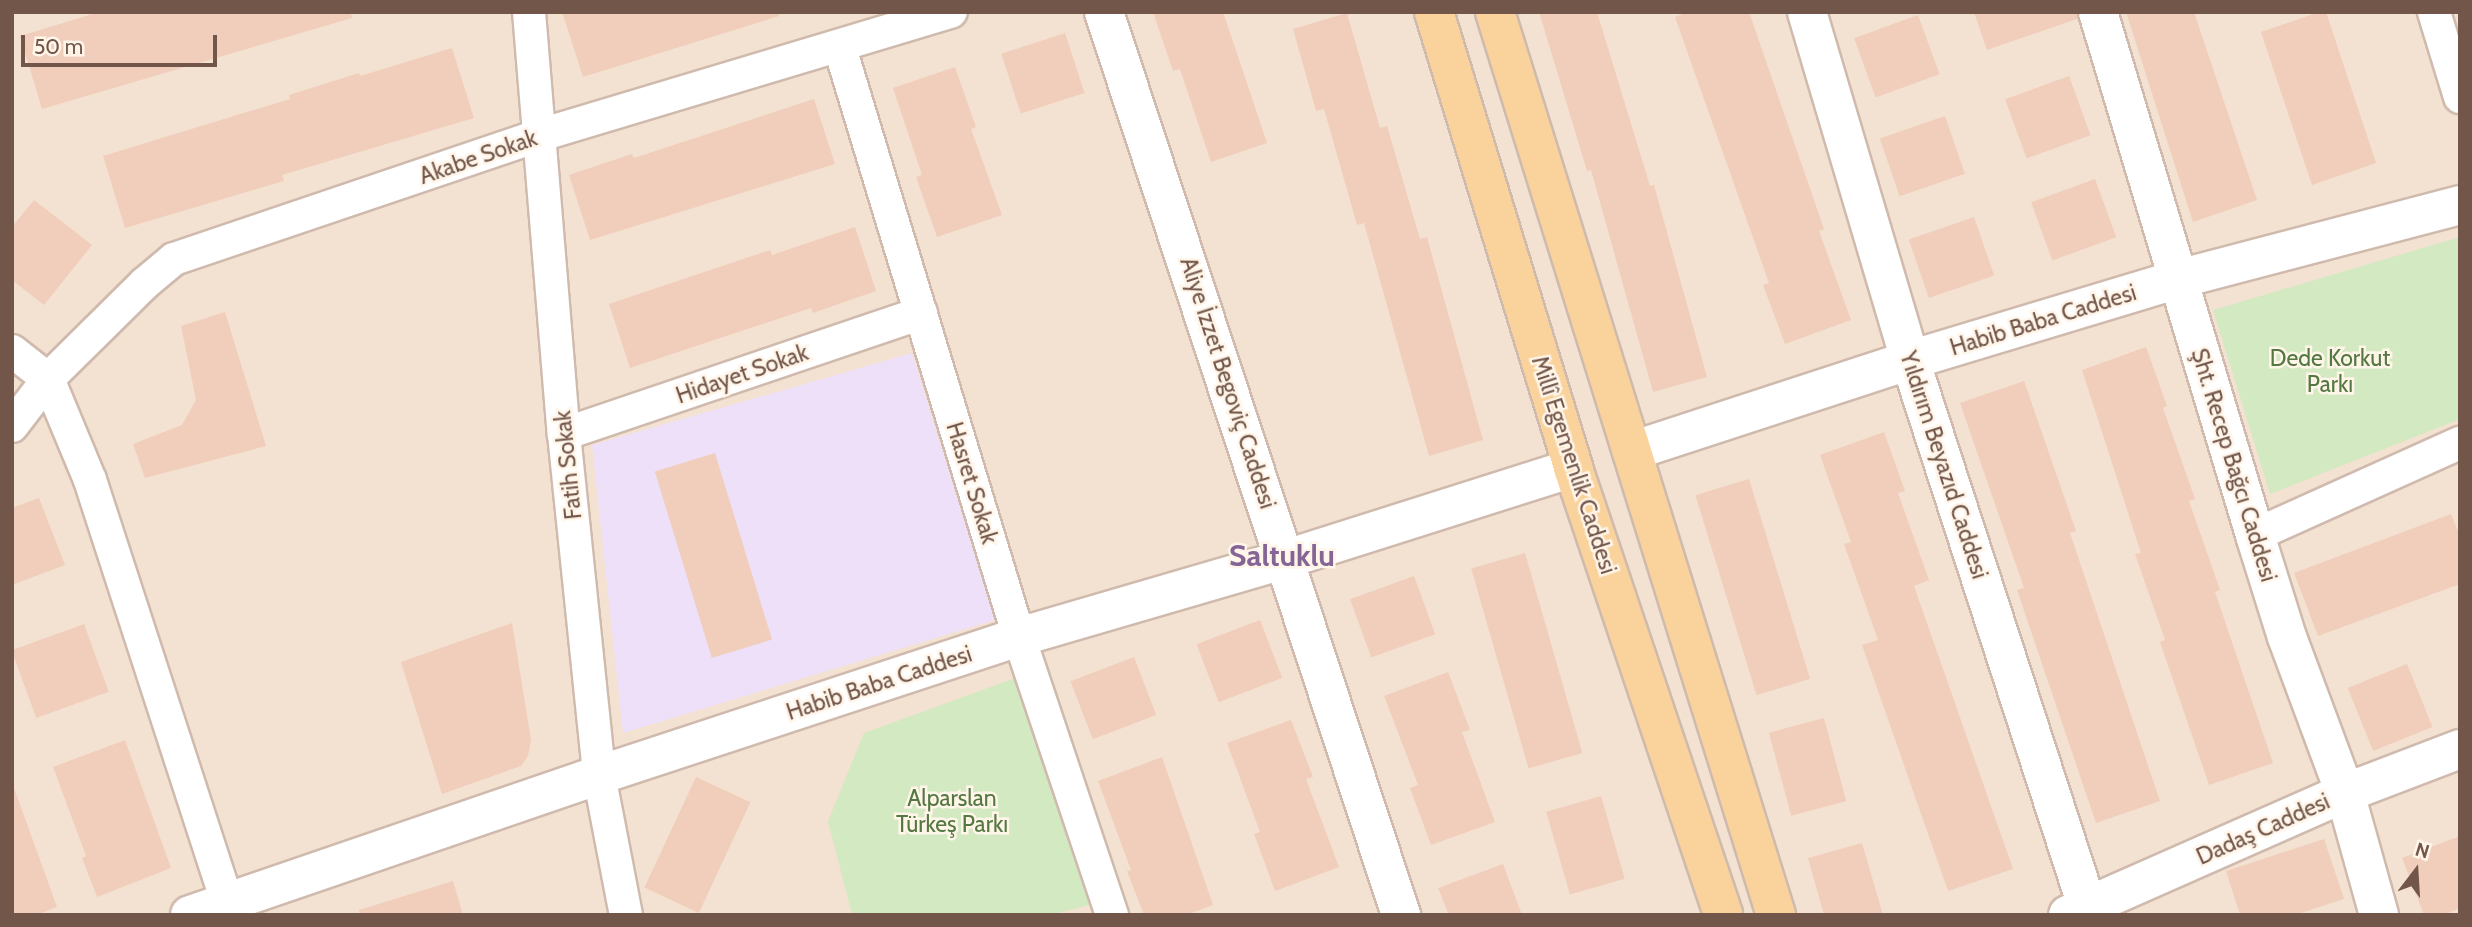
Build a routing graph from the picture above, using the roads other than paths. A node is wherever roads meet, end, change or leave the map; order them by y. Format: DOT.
graph roads {
  1 [pos="529,12"];
  2 [pos="951,12"];
  3 [pos="1104,12"];
  4 [pos="1434,12"];
  5 [pos="1495,12"];
  6 [pos="1807,12"];
  7 [pos="2098,12"];
  8 [pos="2434,12"];
  9 [pos="840,48"];
  10 [pos="2460,97"];
  11 [pos="537,136"];
  12 [pos="2460,205"];
  13 [pos="2178,279"];
  14 [pos="920,313"];
  15 [pos="12,351"];
  16 [pos="1910,360"];
  17 [pos="48,379"];
  18 [pos="12,426"];
  19 [pos="564,434"];
  20 [pos="2460,443"];
  21 [pos="1632,451"];
  22 [pos="1573,468"];
  23 [pos="2255,535"];
  24 [pos="1286,559"];
  25 [pos="1019,637"];
  26 [pos="2460,749"];
  27 [pos="599,775"];
  28 [pos="2345,793"];
  29 [pos="229,908"];
  30 [pos="2082,912"];
  31 [pos="1111,914"];
  32 [pos="190,915"];
  33 [pos="626,915"];
  34 [pos="1401,915"];
  35 [pos="1723,915"];
  36 [pos="1776,915"];
  37 [pos="2379,915"];
  1 -- 11 [label="street, Fatih Sokak"];
  2 -- 9 [label="street, Akabe Sokak"];
  3 -- 24 [label="street, Aliye İzzet Begoviç Caddesi"];
  4 -- 22 [label="main road, Millî Egemenlik Caddesi"];
  5 -- 21 [label="main road"];
  6 -- 16 [label="street, Yıldırım Beyazıd Caddesi"];
  7 -- 13 [label="street, Şht. Recep Bağcı Caddesi"];
  8 -- 10 [label="street"];
  9 -- 11 [label="street, Akabe Sokak"];
  9 -- 14 [label="street, Hasret Sokak"];
  11 -- 17 [label="street, Akabe Sokak"];
  11 -- 19 [label="street, Fatih Sokak"];
  12 -- 13 [label="street, Habib Baba Caddesi"];
  13 -- 16 [label="street, Habib Baba Caddesi"];
  13 -- 23 [label="street, Şht. Recep Bağcı Caddesi"];
  14 -- 19 [label="street, Hidayet Sokak"];
  14 -- 25 [label="street, Hasret Sokak"];
  15 -- 17 [label="street"];
  16 -- 21 [label="street, Habib Baba Caddesi"];
  16 -- 30 [label="street, Yıldırım Beyazıd Caddesi"];
  17 -- 18 [label="street, Akabe Sokak"];
  17 -- 29 [label="street"];
  19 -- 27 [label="street, Fatih Sokak"];
  20 -- 23 [label="street"];
  21 -- 36 [label="main road"];
  22 -- 24 [label="street, Habib Baba Caddesi"];
  22 -- 35 [label="main road, Millî Egemenlik Caddesi"];
  23 -- 28 [label="street, Şht. Recep Bağcı Caddesi"];
  24 -- 25 [label="street, Habib Baba Caddesi"];
  24 -- 34 [label="street, Aliye İzzet Begoviç Caddesi"];
  25 -- 27 [label="street, Habib Baba Caddesi"];
  25 -- 31 [label="street, Hasret Sokak"];
  26 -- 28 [label="street, Dadaş Caddesi"];
  27 -- 29 [label="street, Habib Baba Caddesi"];
  27 -- 33 [label="street, Fatih Sokak"];
  28 -- 30 [label="street, Dadaş Caddesi"];
  28 -- 37 [label="street, Şht. Recep Bağcı Caddesi"];
  29 -- 32 [label="street, Habib Baba Caddesi"];
}
